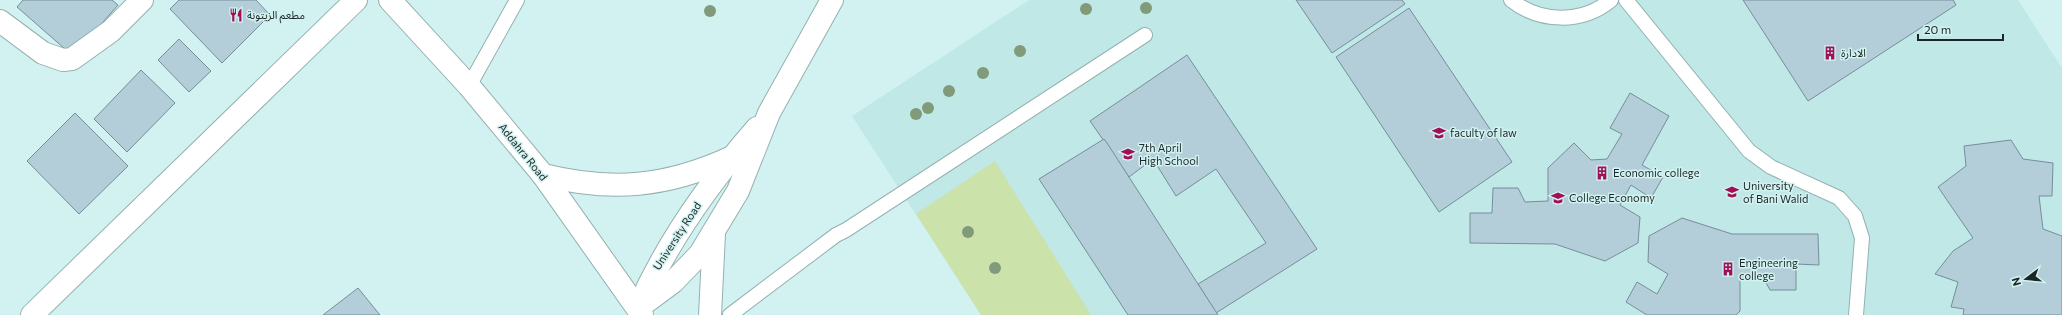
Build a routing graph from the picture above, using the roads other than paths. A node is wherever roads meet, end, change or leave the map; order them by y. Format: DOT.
graph roads {
  1 [pos="142,0"];
  2 [pos="356,0"];
  3 [pos="390,0"];
  4 [pos="517,0"];
  5 [pos="832,0"];
  6 [pos="1511,0"];
  7 [pos="1611,0"];
  8 [pos="1626,0"];
  9 [pos="0,21"];
  10 [pos="1145,35"];
  11 [pos="469,86"];
  12 [pos="769,113"];
  13 [pos="731,157"];
  14 [pos="543,176"];
  15 [pos="714,228"];
  16 [pos="640,312"];
  17 [pos="32,315"];
  18 [pos="710,315"];
  19 [pos="730,315"];
  20 [pos="1856,315"];
  1 -- 9 [label="main road"];
  2 -- 17 [label="main road"];
  3 -- 11 [label="main road, Addahra Road"];
  4 -- 11 [label="lane"];
  5 -- 12 [label="main road, University Road"];
  6 -- 7 [label="lane"];
  8 -- 20 [label="lane"];
  10 -- 19 [label="lane"];
  11 -- 14 [label="main road, Addahra Road"];
  12 -- 13 [label="main road, University Road"];
  12 -- 15 [label="main road, University Road"];
  13 -- 14 [label="main road"];
  13 -- 16 [label="main road, University Road"];
  14 -- 16 [label="main road, Addahra Road"];
  15 -- 16 [label="main road, University Road"];
  15 -- 18 [label="main road"];
}
